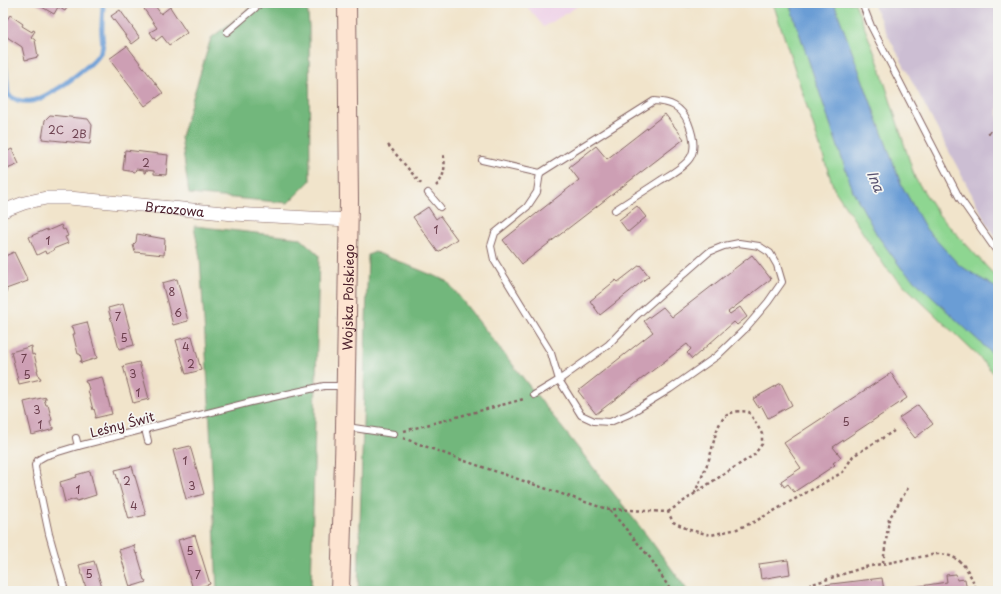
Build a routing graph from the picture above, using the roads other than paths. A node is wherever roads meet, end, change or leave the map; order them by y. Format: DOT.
graph roads {
  1 [pos="261,3"];
  2 [pos="347,3"];
  3 [pos="862,3"];
  4 [pos="227,32"];
  5 [pos="482,160"];
  6 [pos="540,172"];
  7 [pos="428,193"];
  8 [pos="440,207"];
  9 [pos="615,210"];
  10 [pos="3,211"];
  11 [pos="348,220"];
  12 [pos="998,253"];
  13 [pos="559,380"];
  14 [pos="345,386"];
  15 [pos="534,395"];
  16 [pos="345,427"];
  17 [pos="145,429"];
  18 [pos="394,434"];
  19 [pos="76,438"];
  20 [pos="148,441"];
  21 [pos="78,446"];
  22 [pos="65,591"];
  23 [pos="340,591"];
  1 -- 4 [label="lane"];
  2 -- 11 [label="street, Wojska Polskiego"];
  3 -- 12 [label="lane"];
  5 -- 6 [label="lane"];
  6 -- 9 [label="lane"];
  6 -- 13 [label="lane"];
  7 -- 8 [label="lane"];
  10 -- 11 [label="street, Brzozowa"];
  11 -- 14 [label="street, Wojska Polskiego"];
  13 -- 13 [label="lane"];
  13 -- 15 [label="lane"];
  14 -- 16 [label="street, Wojska Polskiego"];
  14 -- 17 [label="lane, Leśny Świt"];
  16 -- 18 [label="lane"];
  16 -- 23 [label="street, Wojska Polskiego"];
  17 -- 20 [label="lane"];
  17 -- 21 [label="lane, Leśny Świt"];
  19 -- 21 [label="lane"];
  21 -- 22 [label="lane, Leśny Świt"];
}
